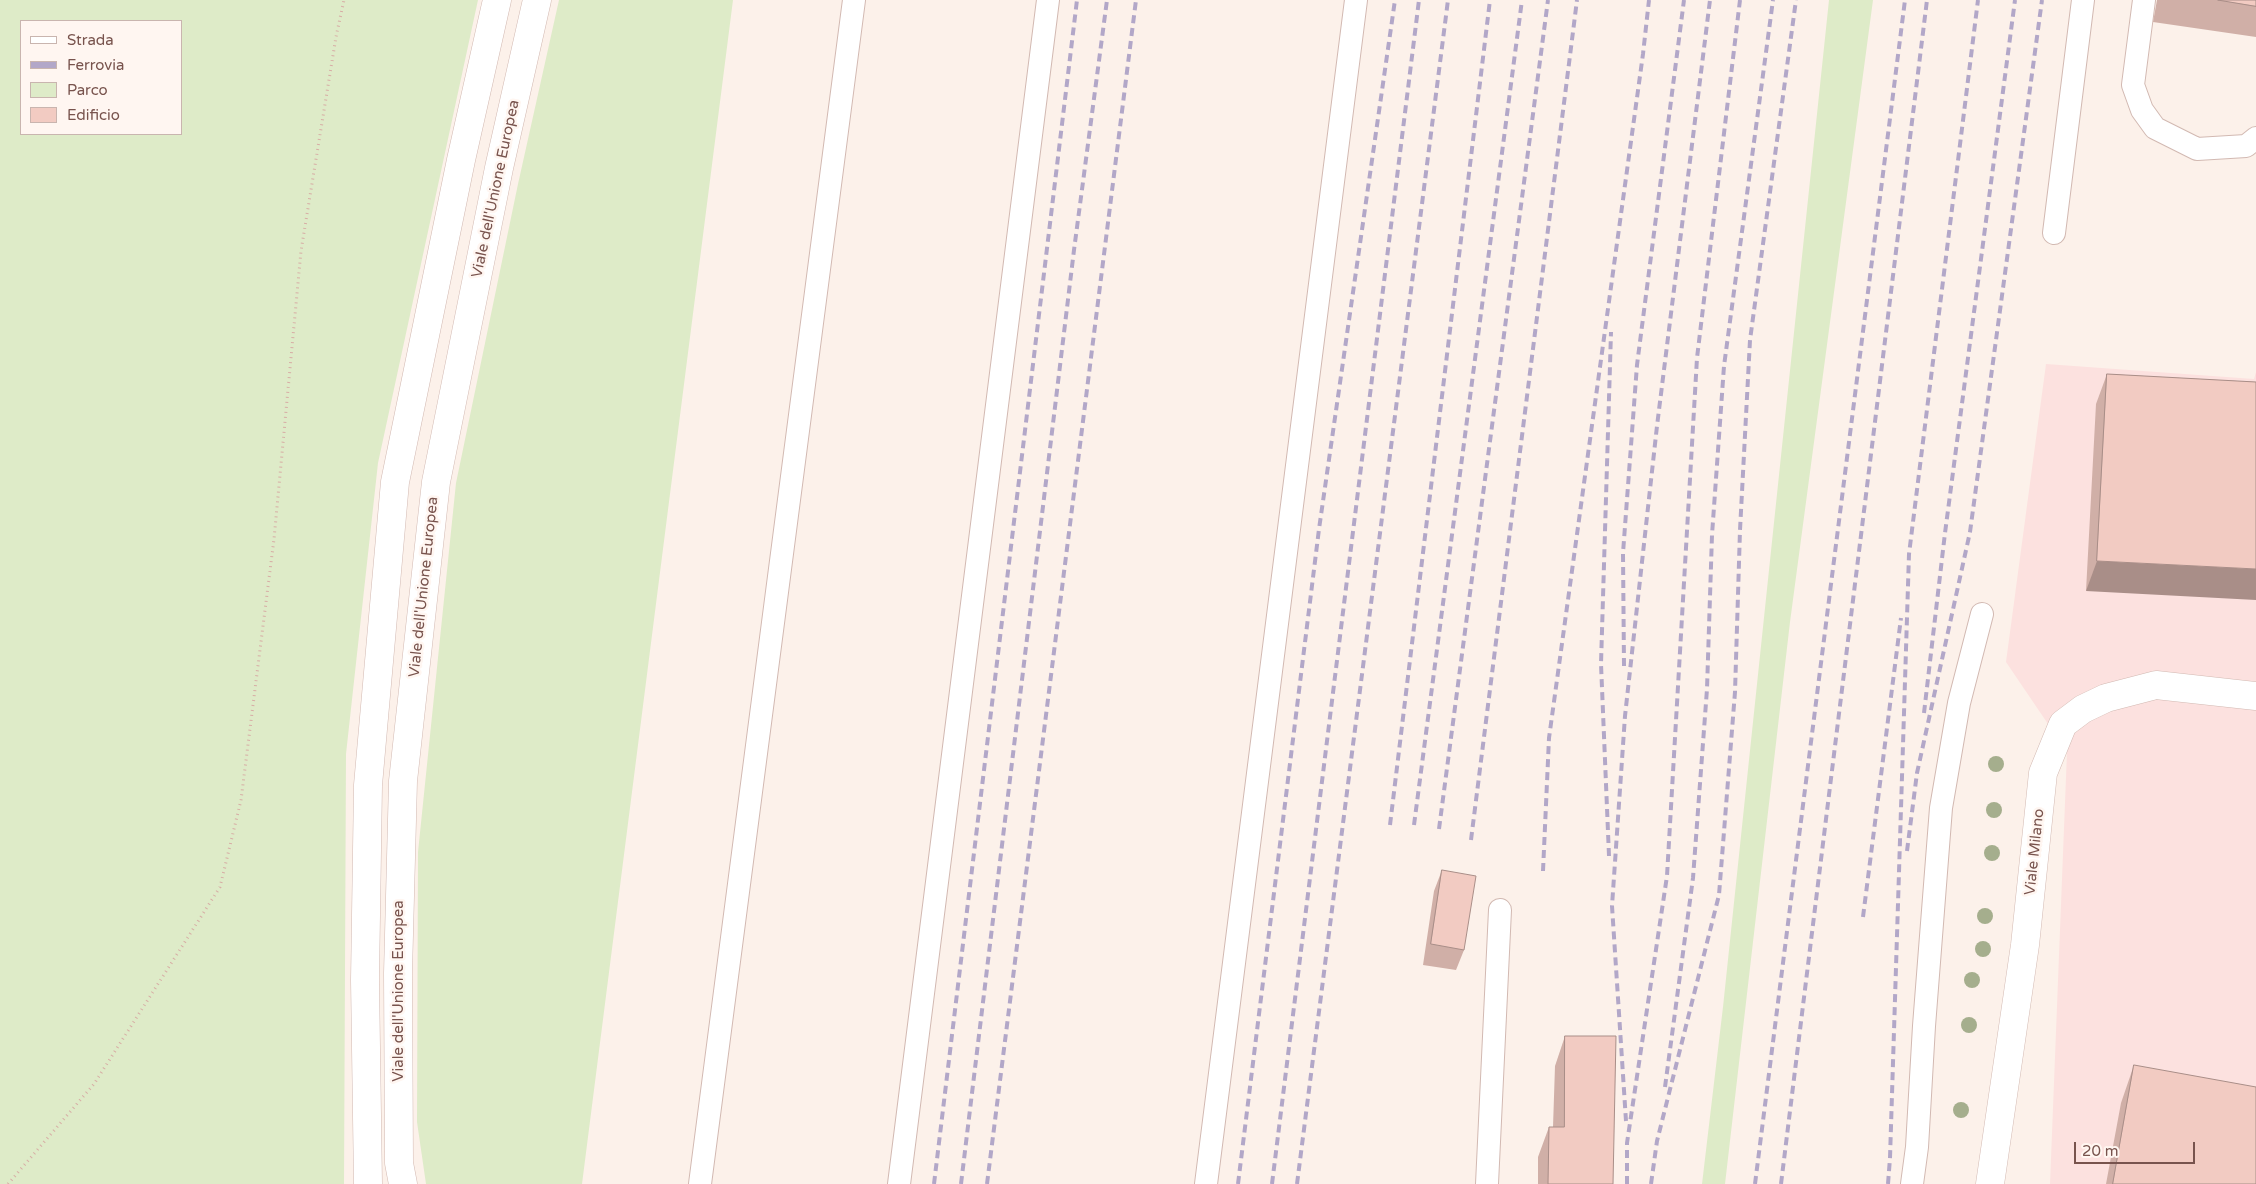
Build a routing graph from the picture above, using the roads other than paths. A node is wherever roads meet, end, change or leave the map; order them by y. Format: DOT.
graph roads {
  1 [pos="497,0"];
  2 [pos="537,0"];
  3 [pos="854,0"];
  4 [pos="1048,0"];
  5 [pos="1356,0"];
  6 [pos="2083,0"];
  7 [pos="2144,0"];
  8 [pos="2256,138"];
  9 [pos="2054,233"];
  10 [pos="1982,614"];
  11 [pos="2256,696"];
  12 [pos="1500,910"];
  13 [pos="368,1184"];
  14 [pos="403,1184"];
  15 [pos="700,1184"];
  16 [pos="899,1184"];
  17 [pos="1206,1184"];
  18 [pos="1487,1184"];
  19 [pos="1912,1184"];
  20 [pos="1990,1184"];
  1 -- 13 [label="street"];
  2 -- 14 [label="street, Viale dell'Unione Europea"];
  3 -- 15 [label="lane"];
  4 -- 16 [label="lane"];
  5 -- 17 [label="lane"];
  6 -- 9 [label="lane"];
  7 -- 8 [label="lane"];
  10 -- 19 [label="lane"];
  11 -- 20 [label="street, Viale Milano"];
  12 -- 18 [label="lane"];
}
